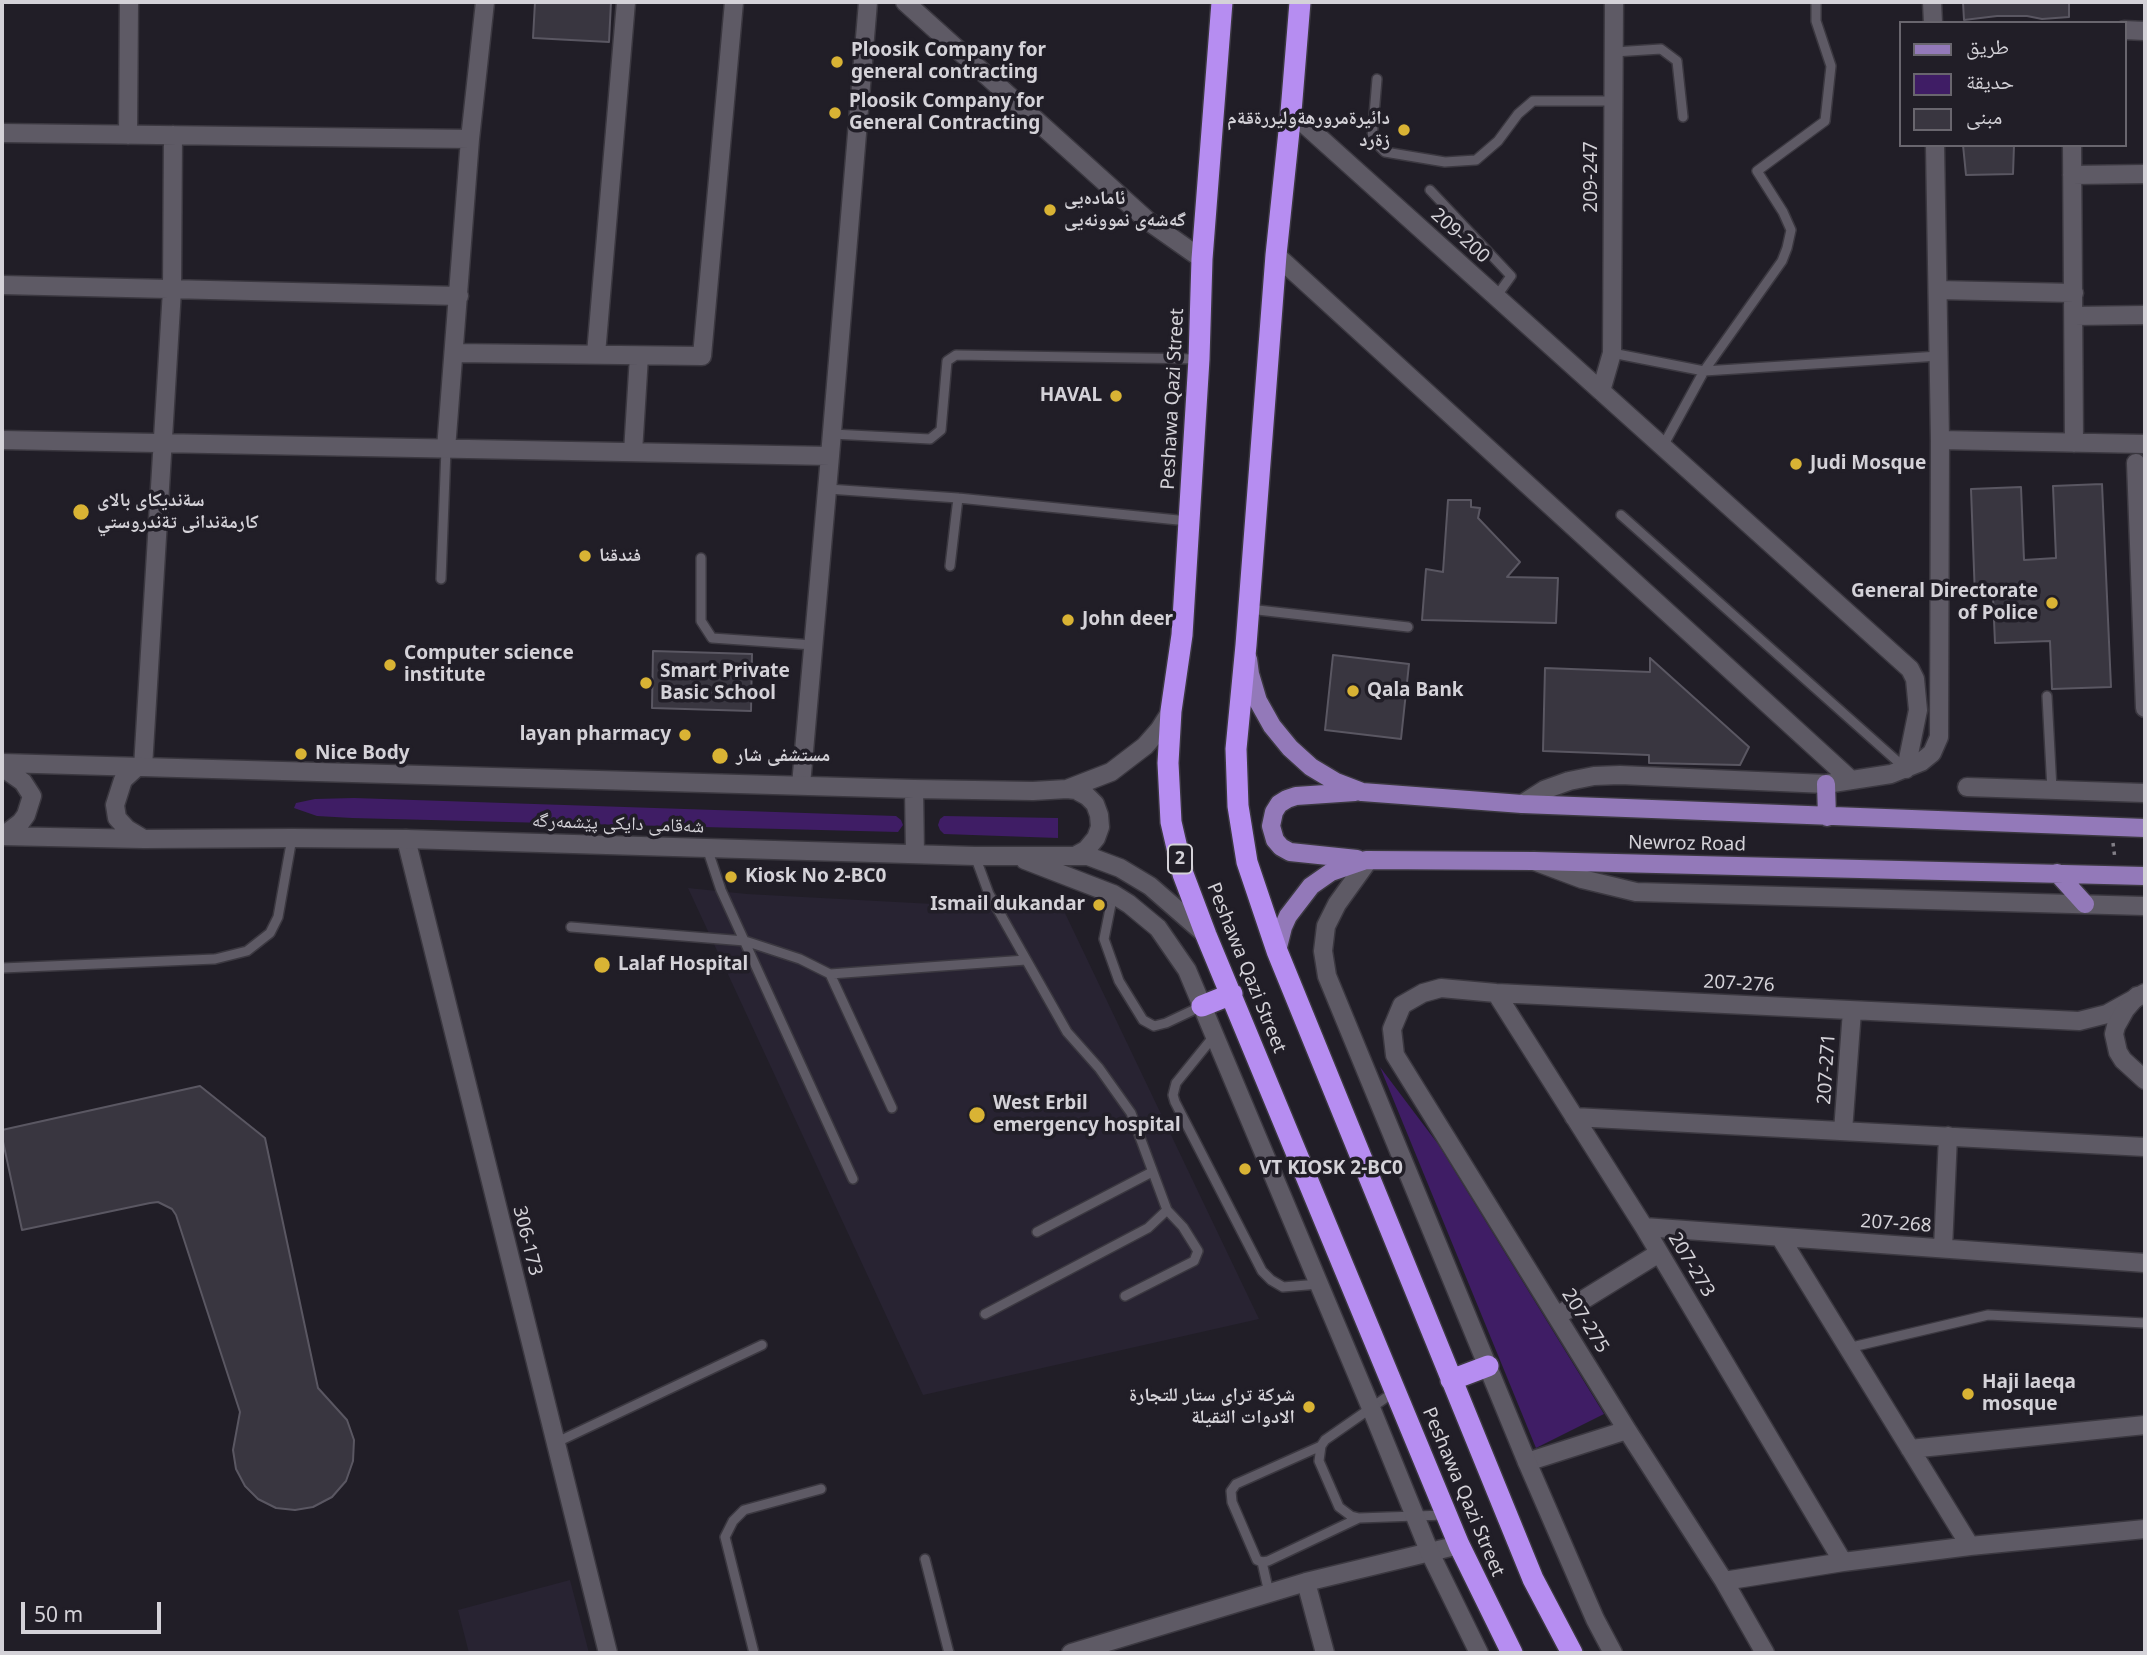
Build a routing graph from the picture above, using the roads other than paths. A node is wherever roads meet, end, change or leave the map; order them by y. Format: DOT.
graph roads {
  1 [pos="129,2"];
  2 [pos="485,2"];
  3 [pos="626,2"];
  4 [pos="734,2"];
  5 [pos="868,2"];
  6 [pos="905,2"];
  7 [pos="1222,2"];
  8 [pos="1300,2"];
  9 [pos="1614,2"];
  10 [pos="1816,2"];
  11 [pos="1932,2"];
  12 [pos="1933,21"];
  13 [pos="2126,30"];
  14 [pos="2145,31"];
  15 [pos="1614,52"];
  16 [pos="1377,79"];
  17 [pos="1614,101"];
  18 [pos="1292,112"];
  19 [pos="1682,117"];
  20 [pos="2,134"];
  21 [pos="128,135"];
  22 [pos="173,135"];
  23 [pos="470,139"];
  24 [pos="1935,147"];
  25 [pos="2072,147"];
  26 [pos="2072,174"];
  27 [pos="2145,174"];
  28 [pos="1430,190"];
  29 [pos="1276,255"];
  30 [pos="1202,260"];
  31 [pos="2,285"];
  32 [pos="172,290"];
  33 [pos="1938,290"];
  34 [pos="2074,293"];
  35 [pos="459,296"];
  36 [pos="1496,297"];
  37 [pos="2145,315"];
  38 [pos="2074,316"];
  39 [pos="454,353"];
  40 [pos="1612,353"];
  41 [pos="596,354"];
  42 [pos="1939,355"];
  43 [pos="639,356"];
  44 [pos="1199,359"];
  45 [pos="1704,371"];
  46 [pos="1601,391"];
  47 [pos="832,434"];
  48 [pos="2,440"];
  49 [pos="1940,440"];
  50 [pos="2074,443"];
  51 [pos="164,444"];
  52 [pos="2145,444"];
  53 [pos="1663,446"];
  54 [pos="446,449"];
  55 [pos="633,453"];
  56 [pos="830,456"];
  57 [pos="2136,463"];
  58 [pos="828,489"];
  59 [pos="958,498"];
  60 [pos="1621,514"];
  61 [pos="1189,521"];
  62 [pos="701,558"];
  63 [pos="950,566"];
  64 [pos="441,579"];
  65 [pos="1249,609"];
  66 [pos="1408,627"];
  67 [pos="813,645"];
  68 [pos="1246,645"];
  69 [pos="2048,696"];
  70 [pos="2145,708"];
  71 [pos="1171,711"];
  72 [pos="2,765"];
  73 [pos="140,767"];
  74 [pos="1906,769"];
  75 [pos="1852,780"];
  76 [pos="1826,784"];
  77 [pos="801,785"];
  78 [pos="1967,787"];
  79 [pos="914,789"];
  80 [pos="1066,789"];
  81 [pos="2052,790"];
  82 [pos="1362,792"];
  83 [pos="2145,793"];
  84 [pos="1522,804"];
  85 [pos="1827,817"];
  86 [pos="2145,828"];
  87 [pos="2,836"];
  88 [pos="292,838"];
  89 [pos="144,839"];
  90 [pos="406,839"];
  91 [pos="707,848"];
  92 [pos="915,854"];
  93 [pos="975,856"];
  94 [pos="1075,856"];
  95 [pos="1015,857"];
  96 [pos="1367,860"];
  97 [pos="1534,861"];
  98 [pos="2057,873"];
  99 [pos="2145,876"];
  100 [pos="1113,894"];
  101 [pos="2085,904"];
  102 [pos="2145,906"];
  103 [pos="571,927"];
  104 [pos="1206,935"];
  105 [pos="745,941"];
  106 [pos="1277,951"];
  107 [pos="1026,960"];
  108 [pos="2,968"];
  109 [pos="830,974"];
  110 [pos="1496,993"];
  111 [pos="1232,994"];
  112 [pos="2141,995"];
  113 [pos="1402,1005"];
  114 [pos="1202,1006"];
  115 [pos="1852,1011"];
  116 [pos="1214,1036"];
  117 [pos="2145,1080"];
  118 [pos="892,1108"];
  119 [pos="1574,1116"];
  120 [pos="1843,1131"];
  121 [pos="1948,1136"];
  122 [pos="2145,1147"];
  123 [pos="1152,1172"];
  124 [pos="853,1179"];
  125 [pos="1167,1210"];
  126 [pos="1644,1227"];
  127 [pos="1037,1232"];
  128 [pos="1780,1237"];
  129 [pos="1943,1248"];
  130 [pos="1659,1253"];
  131 [pos="2145,1263"];
  132 [pos="1319,1284"];
  133 [pos="1125,1296"];
  134 [pos="985,1314"];
  135 [pos="1557,1316"];
  136 [pos="2145,1323"];
  137 [pos="762,1345"];
  138 [pos="1847,1348"];
  139 [pos="1488,1366"];
  140 [pos="1451,1380"];
  141 [pos="1395,1391"];
  142 [pos="1371,1408"];
  143 [pos="2145,1425"];
  144 [pos="1628,1430"];
  145 [pos="555,1443"];
  146 [pos="1321,1446"];
  147 [pos="1910,1449"];
  148 [pos="1527,1462"];
  149 [pos="821,1489"];
  150 [pos="1446,1515"];
  151 [pos="1415,1516"];
  152 [pos="1359,1518"];
  153 [pos="2145,1529"];
  154 [pos="1459,1545"];
  155 [pos="1970,1546"];
  156 [pos="1430,1553"];
  157 [pos="925,1559"];
  158 [pos="1262,1562"];
  159 [pos="1843,1562"];
  160 [pos="1724,1581"];
  161 [pos="1306,1582"];
  162 [pos="1269,1593"];
  163 [pos="608,1653"];
  164 [pos="754,1653"];
  165 [pos="949,1653"];
  166 [pos="1071,1653"];
  167 [pos="1325,1653"];
  168 [pos="1479,1653"];
  169 [pos="1512,1653"];
  170 [pos="1572,1653"];
  171 [pos="1613,1653"];
  172 [pos="1765,1653"];
  1 -- 21 [label="street"];
  2 -- 23 [label="street"];
  3 -- 41 [label="street"];
  4 -- 43 [label="street"];
  5 -- 47 [label="street"];
  6 -- 30 [label="street"];
  7 -- 30 [label="highway, Peshawa Qazi Street / 2"];
  8 -- 18 [label="highway, Peshawa Qazi Street"];
  9 -- 15 [label="street, 209-247"];
  10 -- 45 [label="lane"];
  11 -- 12 [label="street"];
  13 -- 14 [label="street"];
  15 -- 17 [label="street, 209-247"];
  15 -- 19 [label="lane"];
  16 -- 17 [label="lane"];
  17 -- 40 [label="street, 209-247"];
  18 -- 29 [label="highway, Peshawa Qazi Street"];
  18 -- 36 [label="street, 209-200"];
  20 -- 21 [label="street"];
  21 -- 22 [label="street"];
  22 -- 23 [label="street"];
  22 -- 32 [label="street"];
  23 -- 35 [label="street"];
  24 -- 33 [label="street"];
  25 -- 26 [label="street"];
  26 -- 27 [label="street"];
  26 -- 34 [label="street"];
  28 -- 36 [label="lane"];
  29 -- 65 [label="highway, Peshawa Qazi Street"];
  29 -- 75 [label="street"];
  30 -- 44 [label="highway, Peshawa Qazi Street / 2"];
  31 -- 32 [label="street"];
  32 -- 35 [label="street"];
  32 -- 51 [label="street"];
  33 -- 34 [label="street"];
  33 -- 42 [label="street"];
  34 -- 38 [label="street"];
  35 -- 39 [label="street"];
  36 -- 46 [label="street, 209-200"];
  37 -- 38 [label="street"];
  38 -- 50 [label="street"];
  39 -- 41 [label="street"];
  39 -- 54 [label="street"];
  40 -- 45 [label="lane"];
  40 -- 46 [label="street, 209-247"];
  41 -- 43 [label="street"];
  42 -- 45 [label="lane"];
  42 -- 49 [label="street"];
  43 -- 55 [label="street"];
  44 -- 47 [label="lane"];
  44 -- 61 [label="highway, Peshawa Qazi Street / 2"];
  45 -- 53 [label="lane"];
  46 -- 53 [label="street, 209-200"];
  47 -- 56 [label="street"];
  48 -- 51 [label="street"];
  49 -- 50 [label="street"];
  49 -- 74 [label="street"];
  50 -- 52 [label="street"];
  51 -- 54 [label="street"];
  51 -- 73 [label="street"];
  53 -- 74 [label="street, 209-200"];
  54 -- 55 [label="street"];
  54 -- 64 [label="lane"];
  55 -- 56 [label="street"];
  56 -- 58 [label="street"];
  57 -- 70 [label="street"];
  58 -- 59 [label="lane"];
  58 -- 67 [label="street"];
  59 -- 61 [label="lane"];
  59 -- 63 [label="lane"];
  60 -- 74 [label="lane"];
  61 -- 71 [label="highway, Peshawa Qazi Street / 2"];
  62 -- 67 [label="lane"];
  65 -- 66 [label="lane"];
  65 -- 68 [label="highway, Peshawa Qazi Street"];
  67 -- 77 [label="street"];
  68 -- 82 [label="main road"];
  68 -- 106 [label="highway, Peshawa Qazi Street"];
  69 -- 81 [label="lane"];
  71 -- 80 [label="street"];
  71 -- 104 [label="highway, Peshawa Qazi Street / 2"];
  72 -- 73 [label="street"];
  72 -- 87 [label="street"];
  73 -- 77 [label="street"];
  73 -- 89 [label="street"];
  74 -- 75 [label="street"];
  75 -- 76 [label="street"];
  76 -- 84 [label="street"];
  76 -- 85 [label="main road"];
  77 -- 79 [label="street"];
  78 -- 81 [label="street"];
  79 -- 80 [label="street"];
  79 -- 92 [label="street"];
  80 -- 94 [label="street"];
  81 -- 83 [label="street"];
  82 -- 84 [label="main road, Newroz Road"];
  82 -- 96 [label="main road"];
  84 -- 85 [label="main road, Newroz Road"];
  85 -- 86 [label="main road, Newroz Road"];
  87 -- 89 [label="street, شەقامی دایکی پێشمەرگە"];
  88 -- 89 [label="street, شەقامی دایکی پێشمەرگە"];
  88 -- 90 [label="street, شەقامی دایکی پێشمەرگە"];
  88 -- 108 [label="lane"];
  90 -- 91 [label="street, شەقامی دایکی پێشمەرگە"];
  90 -- 145 [label="street, 306-173"];
  91 -- 92 [label="street, شەقامی دایکی پێشمەرگە"];
  91 -- 105 [label="lane"];
  92 -- 93 [label="street, شەقامی دایکی پێشمەرگە"];
  93 -- 95 [label="street, شەقامی دایکی پێشمەرگە"];
  93 -- 107 [label="lane"];
  94 -- 95 [label="street, شەقامی دایکی پێشمەرگە"];
  94 -- 104 [label="street, شەقامی دایکی پێشمەرگە"];
  95 -- 100 [label="street"];
  96 -- 97 [label="main road, Newroz Road"];
  96 -- 106 [label="main road, Newroz Road"];
  96 -- 139 [label="street"];
  97 -- 98 [label="main road, Newroz Road"];
  97 -- 101 [label="street"];
  98 -- 99 [label="main road, Newroz Road"];
  98 -- 101 [label="main road"];
  100 -- 114 [label="street"];
  100 -- 114 [label="lane"];
  101 -- 102 [label="street"];
  103 -- 105 [label="lane"];
  104 -- 111 [label="highway, Peshawa Qazi Street / 2"];
  105 -- 109 [label="lane"];
  105 -- 124 [label="lane"];
  106 -- 140 [label="highway, Peshawa Qazi Street"];
  107 -- 109 [label="lane"];
  107 -- 123 [label="lane"];
  109 -- 118 [label="lane"];
  110 -- 113 [label="street, 207-276"];
  110 -- 115 [label="street, 207-276"];
  110 -- 119 [label="street, 207-273"];
  111 -- 114 [label="highway"];
  111 -- 141 [label="highway, Peshawa Qazi Street / 2"];
  112 -- 115 [label="street, 207-276"];
  112 -- 117 [label="street"];
  113 -- 135 [label="street, 207-275"];
  114 -- 116 [label="street"];
  115 -- 120 [label="street, 207-271"];
  116 -- 132 [label="street"];
  116 -- 132 [label="lane"];
  119 -- 120 [label="street"];
  119 -- 126 [label="street, 207-273"];
  120 -- 121 [label="street"];
  121 -- 122 [label="street"];
  121 -- 129 [label="street"];
  123 -- 125 [label="lane"];
  123 -- 127 [label="lane"];
  125 -- 133 [label="lane"];
  125 -- 134 [label="lane"];
  126 -- 128 [label="street, 207-268"];
  126 -- 130 [label="street, 207-273"];
  128 -- 129 [label="street, 207-268"];
  128 -- 138 [label="street"];
  129 -- 131 [label="street, 207-268"];
  130 -- 135 [label="street"];
  130 -- 159 [label="street, 207-273"];
  132 -- 142 [label="street"];
  135 -- 144 [label="street, 207-275"];
  136 -- 138 [label="lane"];
  137 -- 145 [label="lane"];
  138 -- 147 [label="street"];
  139 -- 140 [label="highway"];
  139 -- 148 [label="street"];
  140 -- 170 [label="highway, Peshawa Qazi Street"];
  141 -- 142 [label="lane"];
  141 -- 150 [label="highway, Peshawa Qazi Street / 2"];
  142 -- 146 [label="lane"];
  142 -- 151 [label="street"];
  143 -- 147 [label="street"];
  144 -- 148 [label="street"];
  144 -- 160 [label="street, 207-275"];
  145 -- 163 [label="street, 306-173"];
  146 -- 152 [label="lane"];
  146 -- 158 [label="lane"];
  147 -- 155 [label="street"];
  148 -- 171 [label="street"];
  149 -- 164 [label="lane"];
  150 -- 151 [label="lane"];
  150 -- 154 [label="highway, Peshawa Qazi Street / 2"];
  151 -- 152 [label="lane"];
  151 -- 156 [label="street"];
  152 -- 158 [label="lane"];
  153 -- 155 [label="street"];
  154 -- 156 [label="street"];
  154 -- 169 [label="highway, Peshawa Qazi Street / 2"];
  155 -- 159 [label="street"];
  156 -- 161 [label="street"];
  156 -- 168 [label="street"];
  157 -- 165 [label="lane"];
  158 -- 162 [label="lane"];
  159 -- 160 [label="street"];
  160 -- 172 [label="street, 207-275"];
  161 -- 162 [label="street"];
  161 -- 167 [label="street"];
  162 -- 166 [label="street"];
}
